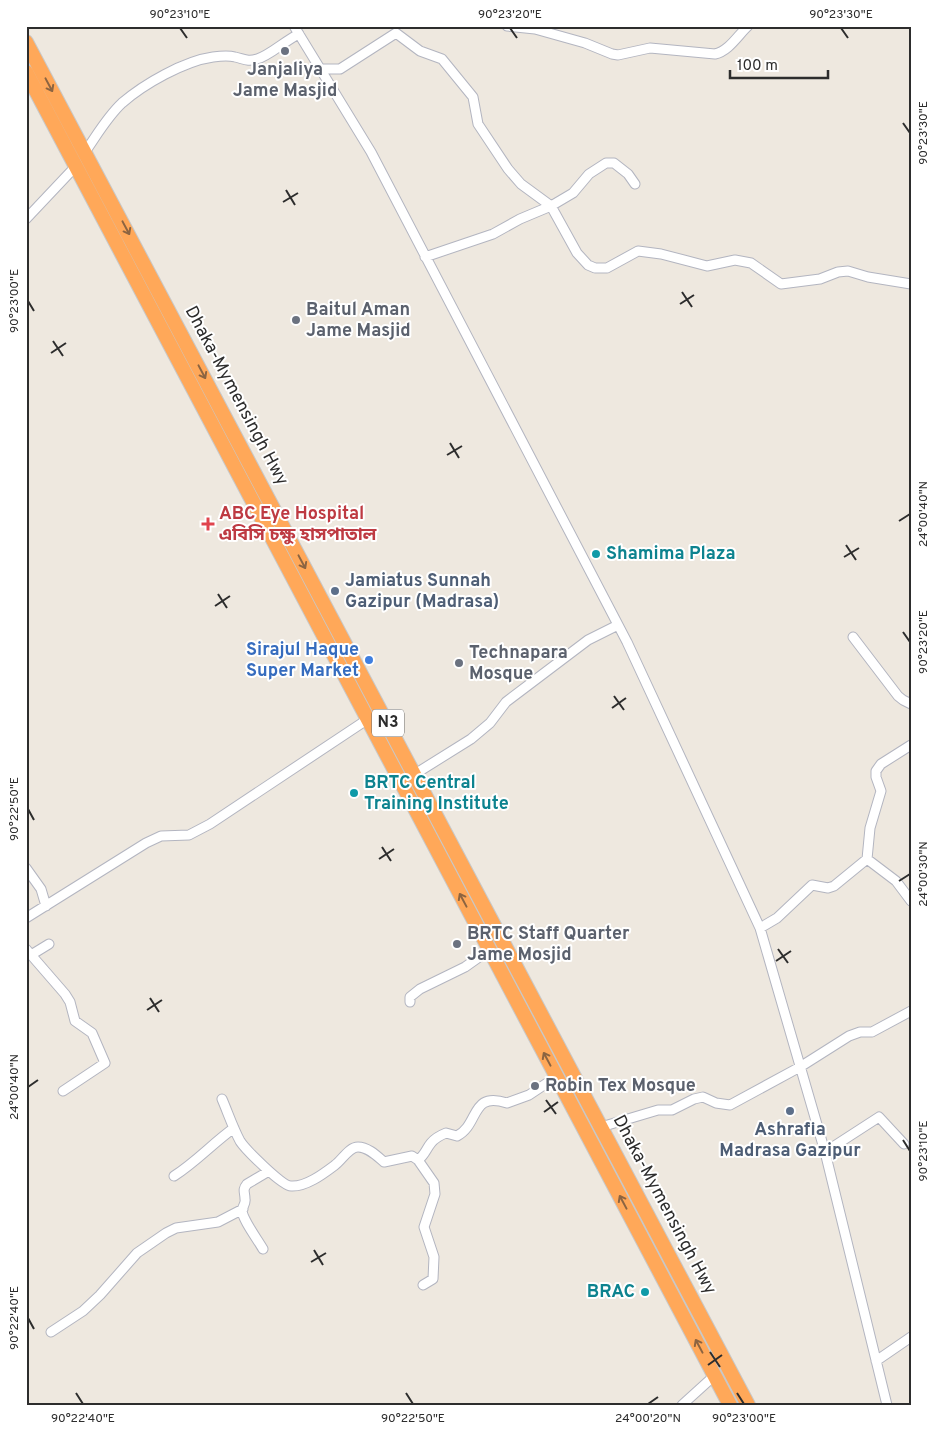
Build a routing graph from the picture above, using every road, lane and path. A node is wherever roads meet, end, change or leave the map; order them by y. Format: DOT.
graph roads {
  1 [pos="507,26"];
  2 [pos="748,26"];
  3 [pos="297,30"];
  4 [pos="399,30"];
  5 [pos="26,42"];
  6 [pos="321,69"];
  7 [pos="26,72"];
  8 [pos="85,152"];
  9 [pos="76,166"];
  10 [pos="634,184"];
  11 [pos="550,206"];
  12 [pos="26,219"];
  13 [pos="425,257"];
  14 [pos="911,284"];
  15 [pos="618,625"];
  16 [pos="853,637"];
  17 [pos="911,704"];
  18 [pos="368,719"];
  19 [pos="911,745"];
  20 [pos="415,774"];
  21 [pos="867,859"];
  22 [pos="26,868"];
  23 [pos="911,901"];
  24 [pos="46,906"];
  25 [pos="26,918"];
  26 [pos="760,928"];
  27 [pos="49,944"];
  28 [pos="489,950"];
  29 [pos="29,952"];
  30 [pos="410,1002"];
  31 [pos="911,1011"];
  32 [pos="800,1067"];
  33 [pos="556,1076"];
  34 [pos="63,1091"];
  35 [pos="222,1099"];
  36 [pos="601,1127"];
  37 [pos="234,1128"];
  38 [pos="904,1144"];
  39 [pos="824,1152"];
  40 [pos="418,1160"];
  41 [pos="269,1171"];
  42 [pos="174,1176"];
  43 [pos="243,1209"];
  44 [pos="264,1249"];
  45 [pos="424,1285"];
  46 [pos="51,1332"];
  47 [pos="911,1337"];
  48 [pos="876,1362"];
  49 [pos="714,1376"];
  50 [pos="682,1405"];
  51 [pos="730,1405"];
  52 [pos="748,1405"];
  53 [pos="887,1405"];
  1 -- 2 [label="street"];
  3 -- 6 [label="street"];
  3 -- 8 [label="street"];
  4 -- 6 [label="street"];
  4 -- 11 [label="street"];
  5 -- 8 [label="highway, Dhaka-Mymensingh Hwy / N3, one-way"];
  6 -- 13 [label="street"];
  7 -- 9 [label="highway, Dhaka-Mymensingh Hwy / N3"];
  8 -- 20 [label="highway, Dhaka-Mymensingh Hwy / N3, one-way"];
  9 -- 12 [label="street"];
  9 -- 18 [label="highway, Dhaka-Mymensingh Hwy / N3"];
  10 -- 11 [label="street"];
  11 -- 13 [label="street"];
  11 -- 14 [label="street"];
  13 -- 15 [label="street"];
  15 -- 20 [label="street"];
  15 -- 26 [label="street"];
  16 -- 17 [label="street"];
  18 -- 24 [label="street"];
  28 -- 18 [label="highway, Dhaka-Mymensingh Hwy / N3, one-way"];
  19 -- 21 [label="street"];
  20 -- 36 [label="highway, Dhaka-Mymensingh Hwy / N3"];
  21 -- 23 [label="street"];
  21 -- 26 [label="street"];
  22 -- 24 [label="street"];
  24 -- 25 [label="street"];
  26 -- 32 [label="street"];
  27 -- 29 [label="street"];
  28 -- 30 [label="street"];
  33 -- 28 [label="highway, Dhaka-Mymensingh Hwy / N3, one-way"];
  29 -- 34 [label="street"];
  31 -- 32 [label="street"];
  32 -- 36 [label="street"];
  32 -- 39 [label="street"];
  33 -- 40 [label="street"];
  49 -- 33 [label="highway, Dhaka-Mymensingh Hwy / N3, one-way"];
  35 -- 37 [label="street"];
  36 -- 52 [label="highway, Dhaka-Mymensingh Hwy / N3"];
  37 -- 41 [label="street"];
  37 -- 42 [label="street"];
  38 -- 39 [label="street"];
  39 -- 48 [label="street"];
  40 -- 41 [label="street"];
  40 -- 45 [label="street"];
  41 -- 43 [label="street"];
  43 -- 44 [label="street"];
  43 -- 46 [label="street"];
  47 -- 48 [label="street"];
  48 -- 53 [label="street"];
  49 -- 50 [label="street"];
  49 -- 51 [label="highway, Dhaka-Mymensingh Hwy / N3"];
}
